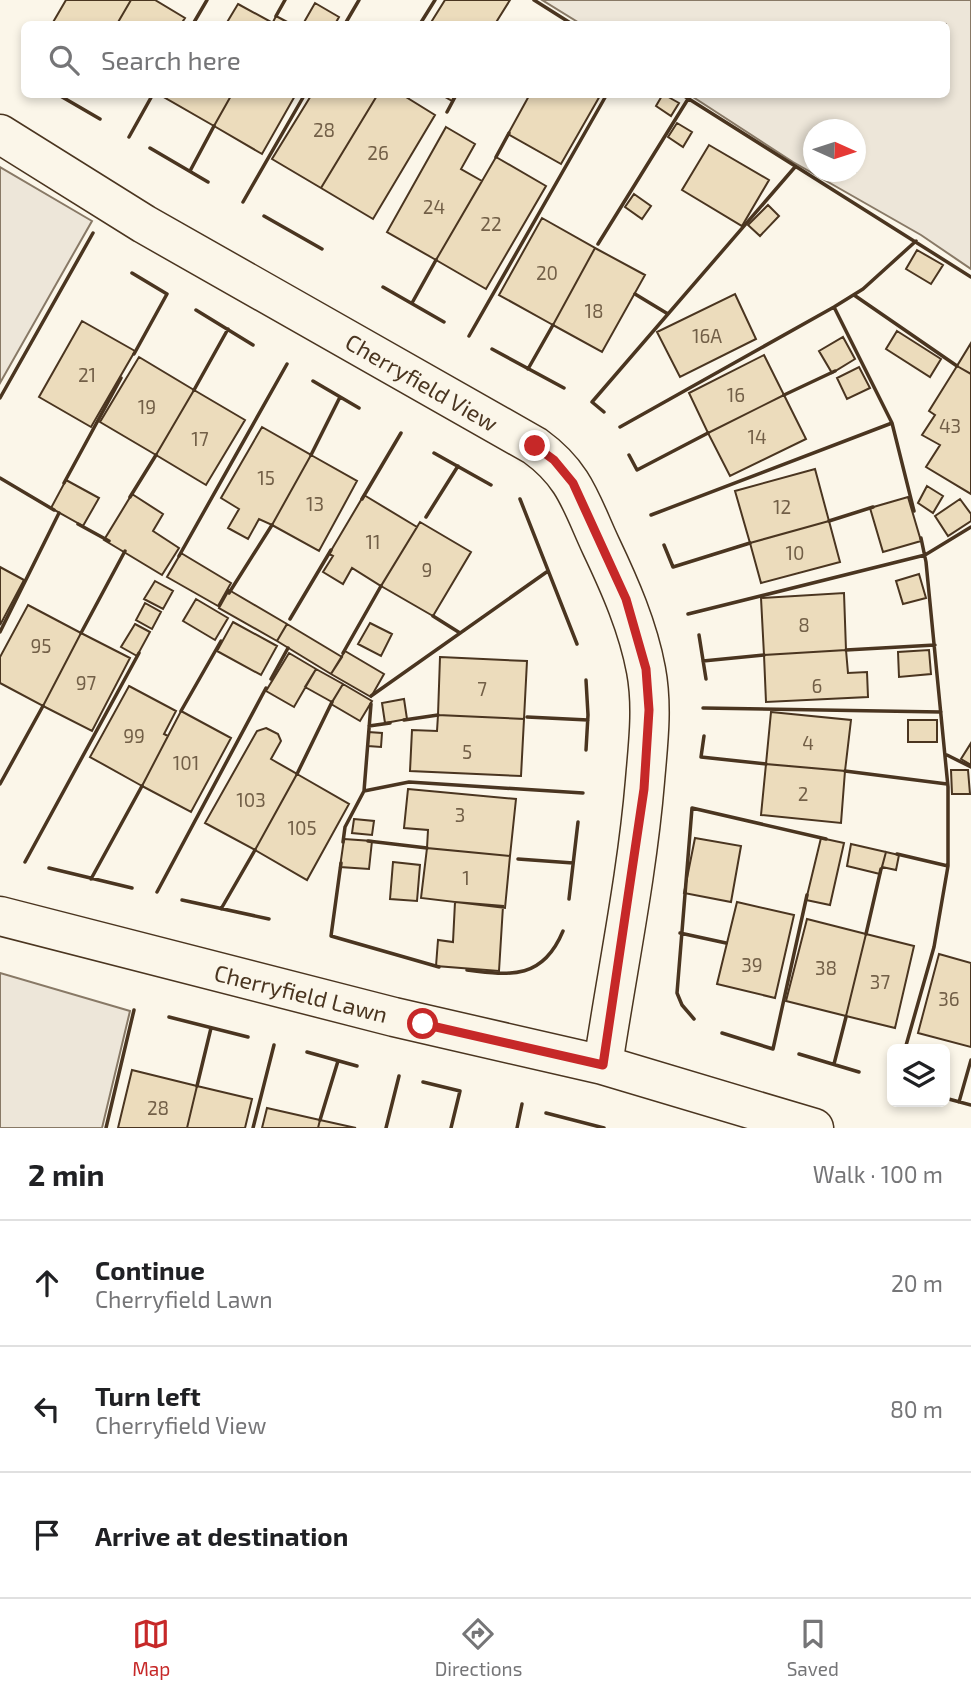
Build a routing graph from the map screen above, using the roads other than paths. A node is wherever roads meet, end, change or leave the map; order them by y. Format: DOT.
graph roads {
  1 [pos="0,134"];
  2 [pos="0,916"];
  3 [pos="603,1065"];
  4 [pos="814,1128"];
  1 -- 3 [label="street, Cherryfield View"];
  2 -- 3 [label="street, Cherryfield Lawn"];
  3 -- 4 [label="street, Cherryfield Lawn"];
}
